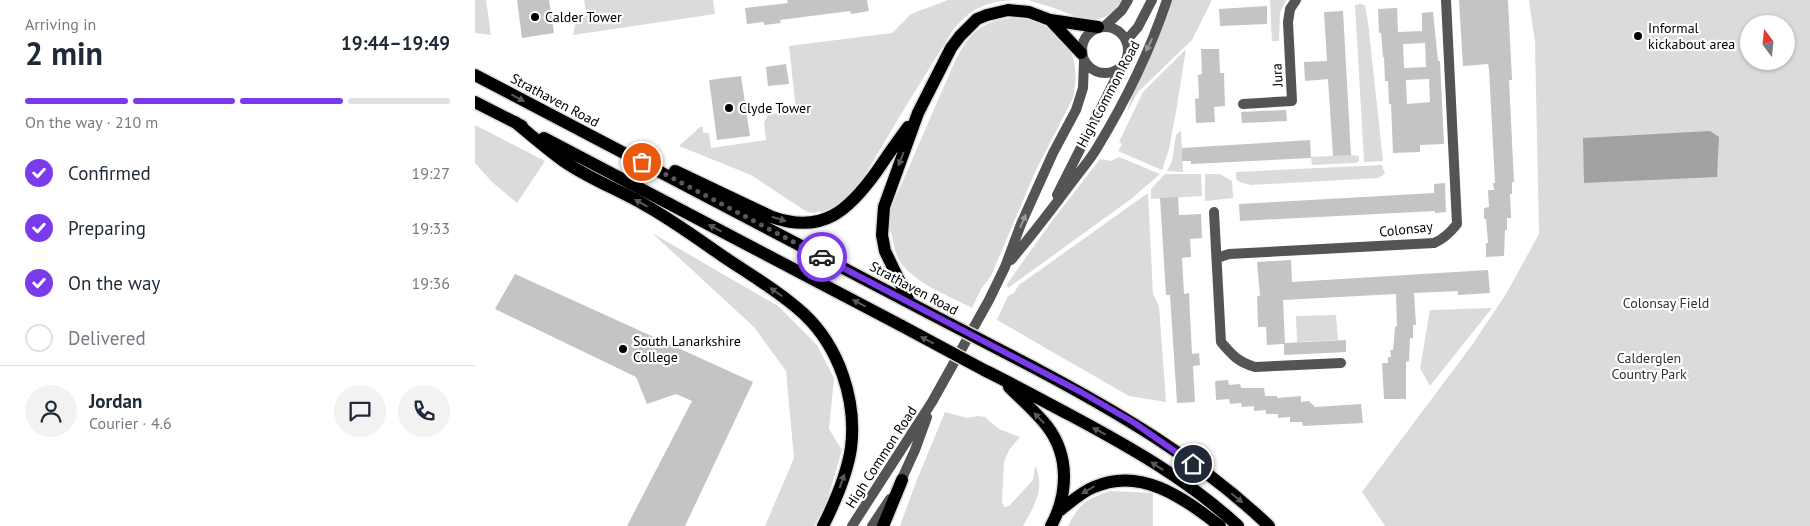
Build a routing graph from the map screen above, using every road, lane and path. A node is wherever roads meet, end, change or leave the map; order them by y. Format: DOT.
graph roads {
  1 [pos="1128,0"];
  2 [pos="1151,0"];
  3 [pos="1167,0"];
  4 [pos="1296,0"];
  5 [pos="1446,0"];
  6 [pos="1050,20"];
  7 [pos="1102,27"];
  8 [pos="1126,41"];
  9 [pos="1083,58"];
  10 [pos="1123,64"];
  11 [pos="475,75"];
  12 [pos="475,102"];
  13 [pos="1243,104"];
  14 [pos="918,113"];
  15 [pos="515,122"];
  16 [pos="607,144"];
  17 [pos="1214,212"];
  18 [pos="1044,220"];
  19 [pos="1217,258"];
  20 [pos="1005,267"];
  21 [pos="910,303"];
  22 [pos="1341,363"];
  23 [pos="998,377"];
  24 [pos="932,402"];
  25 [pos="902,480"];
  26 [pos="1059,511"];
  27 [pos="823,526"];
  28 [pos="852,526"];
  29 [pos="873,526"];
  30 [pos="883,526"];
  31 [pos="1051,526"];
  32 [pos="1220,526"];
  33 [pos="1238,526"];
  34 [pos="1269,526"];
  1 -- 7 [label="street"];
  2 -- 8 [label="street, High Common Road"];
  3 -- 18 [label="street, High Common Road, one-way"];
  4 -- 13 [label="street, Jura"];
  5 -- 19 [label="street, Colonsay"];
  6 -- 7 [label="main road"];
  6 -- 9 [label="main road"];
  6 -- 14 [label="main road"];
  7 -- 8 [label="street"];
  7 -- 9 [label="street"];
  8 -- 10 [label="street"];
  9 -- 10 [label="street"];
  20 -- 9 [label="street, High Common Road, one-way"];
  10 -- 18 [label="street, High Common Road"];
  11 -- 16 [label="main road, Strathaven Road, one-way"];
  12 -- 15 [label="main road"];
  16 -- 14 [label="main road, one-way"];
  14 -- 21 [label="main road, one-way"];
  23 -- 15 [label="main road, one-way, bridge"];
  27 -- 15 [label="main road, one-way"];
  16 -- 21 [label="main road, Strathaven Road"];
  17 -- 19 [label="street"];
  18 -- 20 [label="street, High Common Road"];
  19 -- 22 [label="street"];
  20 -- 24 [label="street, High Common Road"];
  21 -- 34 [label="main road, Strathaven Road, one-way, bridge"];
  26 -- 23 [label="main road, one-way"];
  33 -- 23 [label="main road, one-way"];
  24 -- 25 [label="street, High Common Road"];
  24 -- 28 [label="street, High Common Road"];
  25 -- 29 [label="street, High Common Road"];
  25 -- 30 [label="main road"];
  26 -- 31 [label="main road"];
  32 -- 26 [label="main road, one-way"];
}
